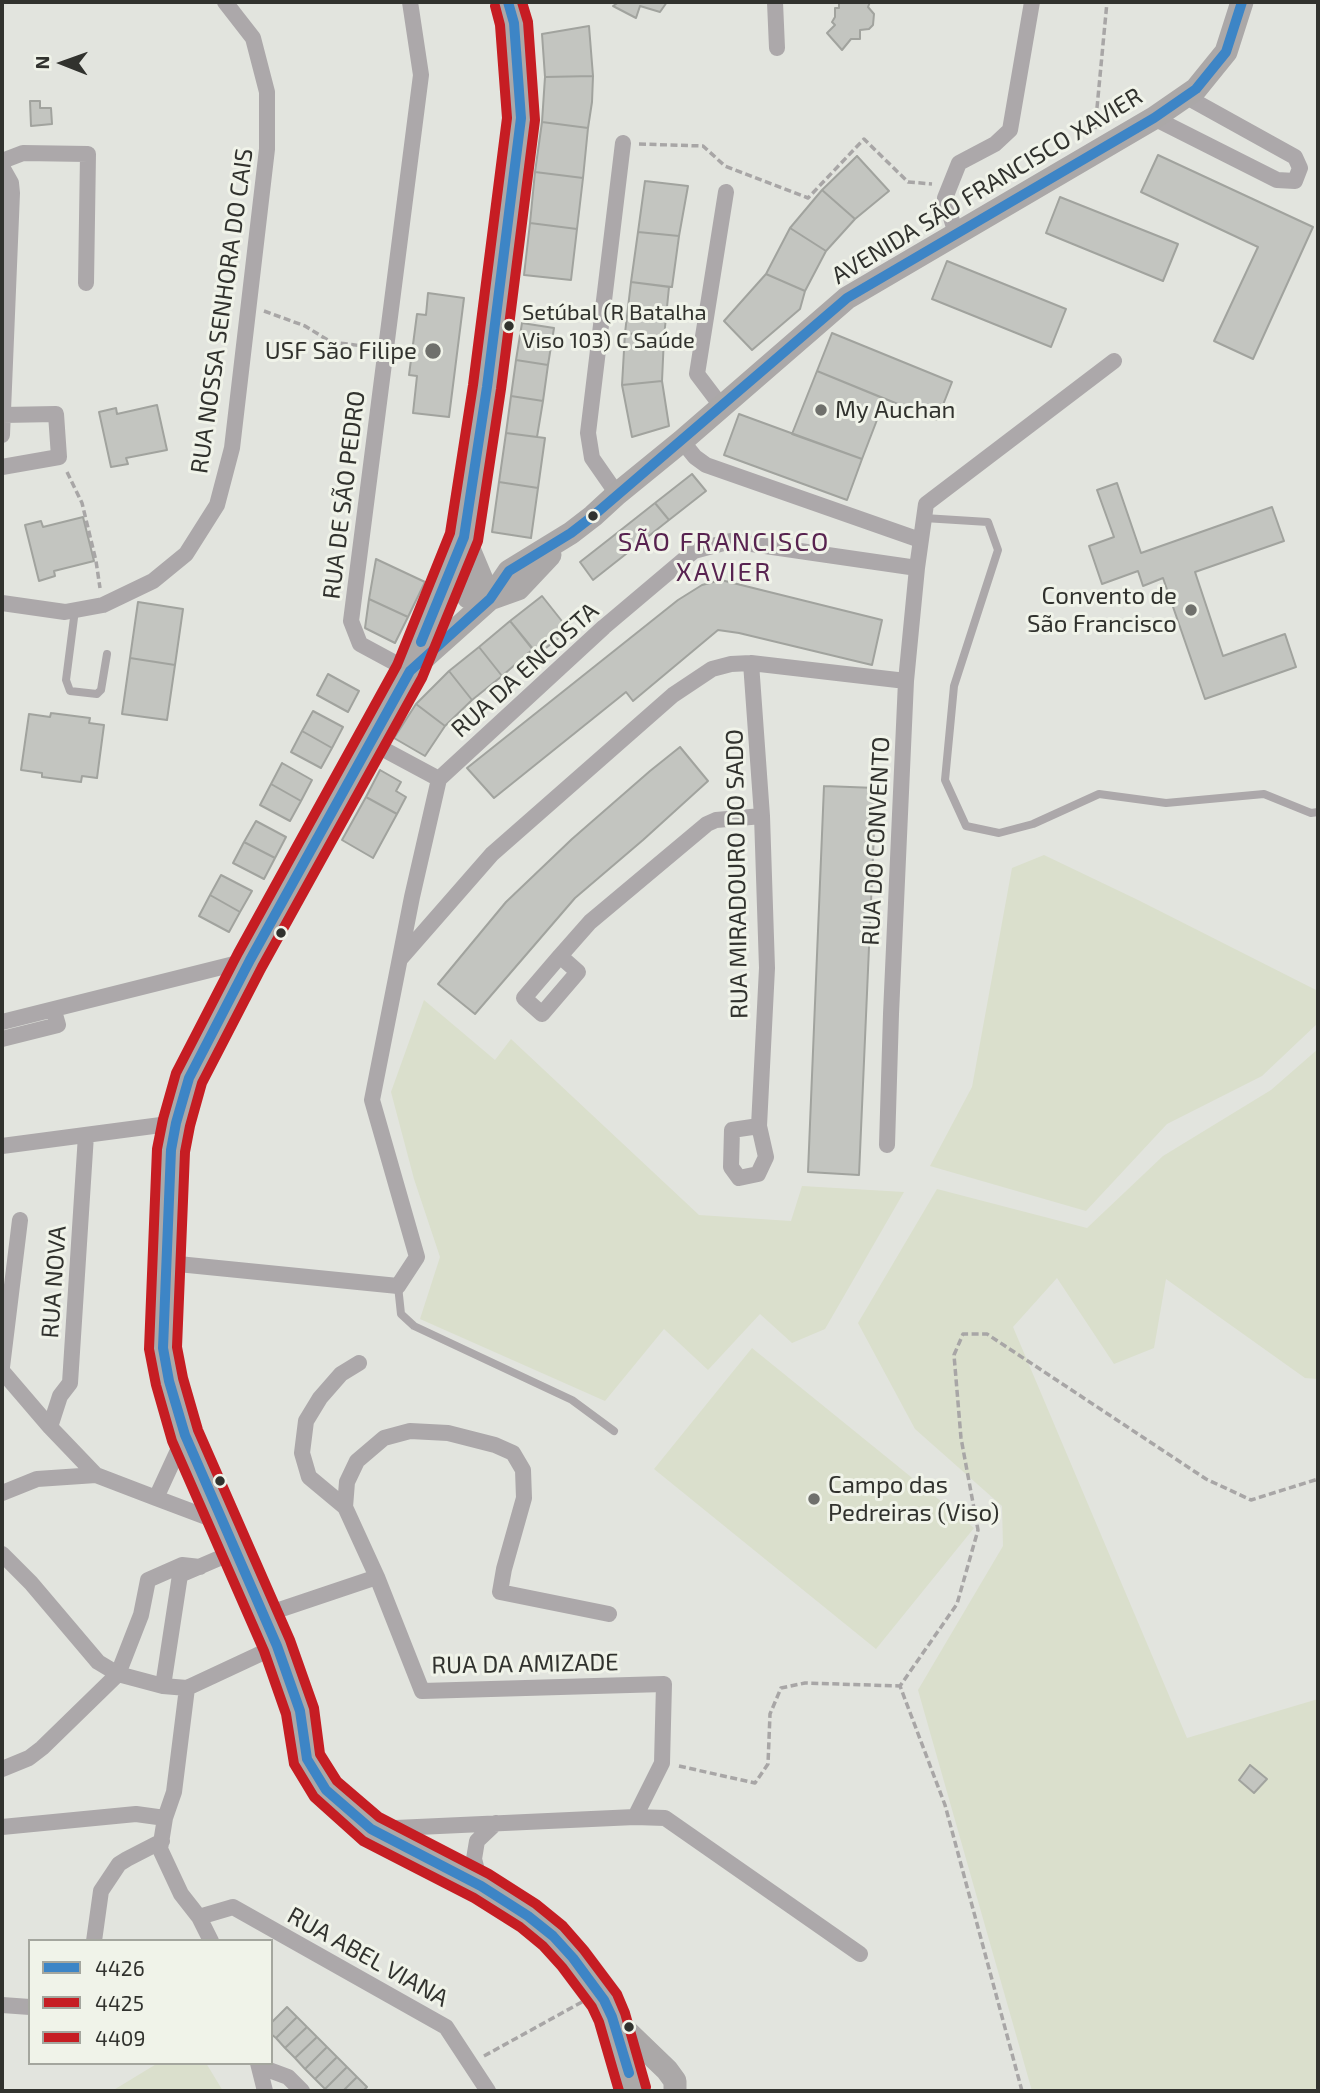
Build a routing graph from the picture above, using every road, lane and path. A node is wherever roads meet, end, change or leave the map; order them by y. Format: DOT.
graph roads {
  1 [pos="225,2"];
  2 [pos="410,2"];
  3 [pos="508,2"];
  4 [pos="775,2"];
  5 [pos="1031,2"];
  6 [pos="1107,2"];
  7 [pos="1242,2"];
  8 [pos="777,48"];
  9 [pos="1185,96"];
  10 [pos="1154,118"];
  11 [pos="623,143"];
  12 [pos="1094,153"];
  13 [pos="2,161"];
  14 [pos="2,167"];
  15 [pos="950,186"];
  16 [pos="726,192"];
  17 [pos="956,234"];
  18 [pos="5,263"];
  19 [pos="86,283"];
  20 [pos="249,305"];
  21 [pos="4,337"];
  22 [pos="386,349"];
  23 [pos="1114,360"];
  24 [pos="722,407"];
  25 [pos="3,415"];
  26 [pos="2,435"];
  27 [pos="682,441"];
  28 [pos="59,457"];
  29 [pos="2,467"];
  30 [pos="617,494"];
  31 [pos="924,518"];
  32 [pos="464,537"];
  33 [pos="920,540"];
  34 [pos="917,568"];
  35 [pos="450,571"];
  36 [pos="490,599"];
  37 [pos="2,603"];
  38 [pos="103,605"];
  39 [pos="75,610"];
  40 [pos="107,654"];
  41 [pos="751,663"];
  42 [pos="410,670"];
  43 [pos="906,681"];
  44 [pos="370,742"];
  45 [pos="439,779"];
  46 [pos="1318,813"];
  47 [pos="762,816"];
  48 [pos="559,956"];
  49 [pos="400,959"];
  50 [pos="250,960"];
  51 [pos="54,1011"];
  52 [pos="2,1022"];
  53 [pos="2,1039"];
  54 [pos="176,1123"];
  55 [pos="758,1126"];
  56 [pos="86,1135"];
  57 [pos="887,1144"];
  58 [pos="2,1146"];
  59 [pos="20,1220"];
  60 [pos="168,1263"];
  61 [pos="398,1286"];
  62 [pos="359,1363"];
  63 [pos="2,1369"];
  64 [pos="50,1427"];
  65 [pos="614,1431"];
  66 [pos="186,1435"];
  67 [pos="96,1475"];
  68 [pos="1318,1479"];
  69 [pos="2,1493"];
  70 [pos="156,1498"];
  71 [pos="345,1507"];
  72 [pos="225,1524"];
  73 [pos="236,1551"];
  74 [pos="2,1554"];
  75 [pos="200,1567"];
  76 [pos="377,1577"];
  77 [pos="609,1614"];
  78 [pos="264,1615"];
  79 [pos="277,1646"];
  80 [pos="118,1674"];
  81 [pos="163,1686"];
  82 [pos="900,1686"];
  83 [pos="187,1688"];
  84 [pos="662,1763"];
  85 [pos="2,1769"];
  86 [pos="635,1817"];
  87 [pos="165,1818"];
  88 [pos="496,1823"];
  89 [pos="2,1827"];
  90 [pos="371,1829"];
  91 [pos="162,1841"];
  92 [pos="481,1886"];
  93 [pos="199,1917"];
  94 [pos="94,1939"];
  95 [pos="210,1939"];
  96 [pos="860,1954"];
  97 [pos="599,1992"];
  98 [pos="2,2005"];
  99 [pos="28,2007"];
  100 [pos="612,2017"];
  101 [pos="470,2064"];
  102 [pos="259,2065"];
  103 [pos="265,2091"];
  104 [pos="302,2091"];
  105 [pos="488,2091"];
  106 [pos="633,2091"];
  107 [pos="675,2091"];
  108 [pos="1022,2091"];
  1 -- 20 [label="street, RUA NOSSA SENHORA DO CAIS"];
  2 -- 22 [label="street, RUA DE SÃO PEDRO"];
  3 -- 32 [label="street"];
  4 -- 8 [label="street"];
  5 -- 15 [label="street"];
  6 -- 12 [label="path"];
  7 -- 9 [label="street, AVENIDA SÃO FRANCISCO XAVIER"];
  9 -- 10 [label="street, AVENIDA SÃO FRANCISCO XAVIER"];
  9 -- 10 [label="street"];
  10 -- 12 [label="street, AVENIDA SÃO FRANCISCO XAVIER"];
  11 -- 15 [label="path"];
  11 -- 30 [label="street"];
  12 -- 17 [label="street, AVENIDA SÃO FRANCISCO XAVIER"];
  13 -- 19 [label="street"];
  14 -- 18 [label="street"];
  15 -- 17 [label="street"];
  16 -- 24 [label="street"];
  17 -- 24 [label="street, AVENIDA SÃO FRANCISCO XAVIER"];
  18 -- 21 [label="street"];
  20 -- 22 [label="path"];
  20 -- 38 [label="street, RUA NOSSA SENHORA DO CAIS"];
  21 -- 25 [label="street"];
  22 -- 42 [label="street, RUA DE SÃO PEDRO"];
  23 -- 31 [label="street, RUA DO CONVENTO"];
  24 -- 27 [label="street, AVENIDA SÃO FRANCISCO XAVIER"];
  25 -- 26 [label="street"];
  25 -- 28 [label="street"];
  27 -- 30 [label="street, AVENIDA SÃO FRANCISCO XAVIER"];
  27 -- 33 [label="street"];
  28 -- 29 [label="street"];
  28 -- 38 [label="path"];
  30 -- 36 [label="street, AVENIDA SÃO FRANCISCO XAVIER"];
  31 -- 33 [label="street, RUA DO CONVENTO"];
  31 -- 46 [label="lane"];
  32 -- 35 [label="street"];
  32 -- 36 [label="street"];
  33 -- 34 [label="street, RUA DO CONVENTO"];
  34 -- 43 [label="street, RUA DO CONVENTO"];
  34 -- 45 [label="street, RUA DA ENCOSTA"];
  35 -- 36 [label="street"];
  35 -- 42 [label="street"];
  36 -- 42 [label="street, AVENIDA SÃO FRANCISCO XAVIER"];
  37 -- 39 [label="street, RUA NOSSA SENHORA DO CAIS"];
  38 -- 39 [label="street, RUA NOSSA SENHORA DO CAIS"];
  39 -- 40 [label="lane"];
  41 -- 43 [label="street"];
  41 -- 47 [label="street, RUA MIRADOURO DO SADO"];
  41 -- 49 [label="street"];
  42 -- 44 [label="street"];
  43 -- 57 [label="street, RUA DO CONVENTO"];
  44 -- 45 [label="street"];
  44 -- 50 [label="street"];
  45 -- 49 [label="street"];
  47 -- 48 [label="street"];
  47 -- 55 [label="street, RUA MIRADOURO DO SADO"];
  49 -- 61 [label="street"];
  50 -- 51 [label="street"];
  50 -- 54 [label="street"];
  51 -- 52 [label="street"];
  51 -- 53 [label="street"];
  54 -- 56 [label="street"];
  54 -- 60 [label="street"];
  56 -- 58 [label="street"];
  56 -- 64 [label="street, RUA NOVA"];
  59 -- 63 [label="street"];
  60 -- 61 [label="street"];
  60 -- 66 [label="street"];
  61 -- 65 [label="lane"];
  62 -- 71 [label="street"];
  63 -- 64 [label="street"];
  64 -- 67 [label="street"];
  66 -- 70 [label="street"];
  66 -- 72 [label="street"];
  67 -- 69 [label="street"];
  67 -- 70 [label="street"];
  68 -- 82 [label="path"];
  70 -- 72 [label="street"];
  71 -- 76 [label="street"];
  71 -- 77 [label="street"];
  72 -- 73 [label="street"];
  73 -- 75 [label="street"];
  73 -- 78 [label="street"];
  74 -- 80 [label="street"];
  75 -- 80 [label="street"];
  75 -- 81 [label="street"];
  76 -- 78 [label="street"];
  76 -- 84 [label="street, RUA DA AMIZADE"];
  78 -- 79 [label="street"];
  79 -- 83 [label="street"];
  79 -- 90 [label="street"];
  80 -- 81 [label="street"];
  80 -- 85 [label="street"];
  81 -- 83 [label="street"];
  82 -- 84 [label="path"];
  82 -- 108 [label="path"];
  83 -- 87 [label="street"];
  84 -- 86 [label="street"];
  86 -- 88 [label="street"];
  86 -- 96 [label="street"];
  87 -- 89 [label="street"];
  87 -- 91 [label="street"];
  88 -- 90 [label="street"];
  88 -- 92 [label="street"];
  90 -- 92 [label="street"];
  91 -- 93 [label="street"];
  91 -- 94 [label="street"];
  92 -- 97 [label="street"];
  93 -- 95 [label="street"];
  93 -- 101 [label="street, RUA ABEL VIANA"];
  97 -- 100 [label="street"];
  97 -- 101 [label="path"];
  98 -- 99 [label="street"];
  100 -- 106 [label="street"];
  100 -- 107 [label="street"];
  101 -- 105 [label="street, RUA ABEL VIANA"];
  102 -- 103 [label="street"];
  102 -- 104 [label="street"];
}
